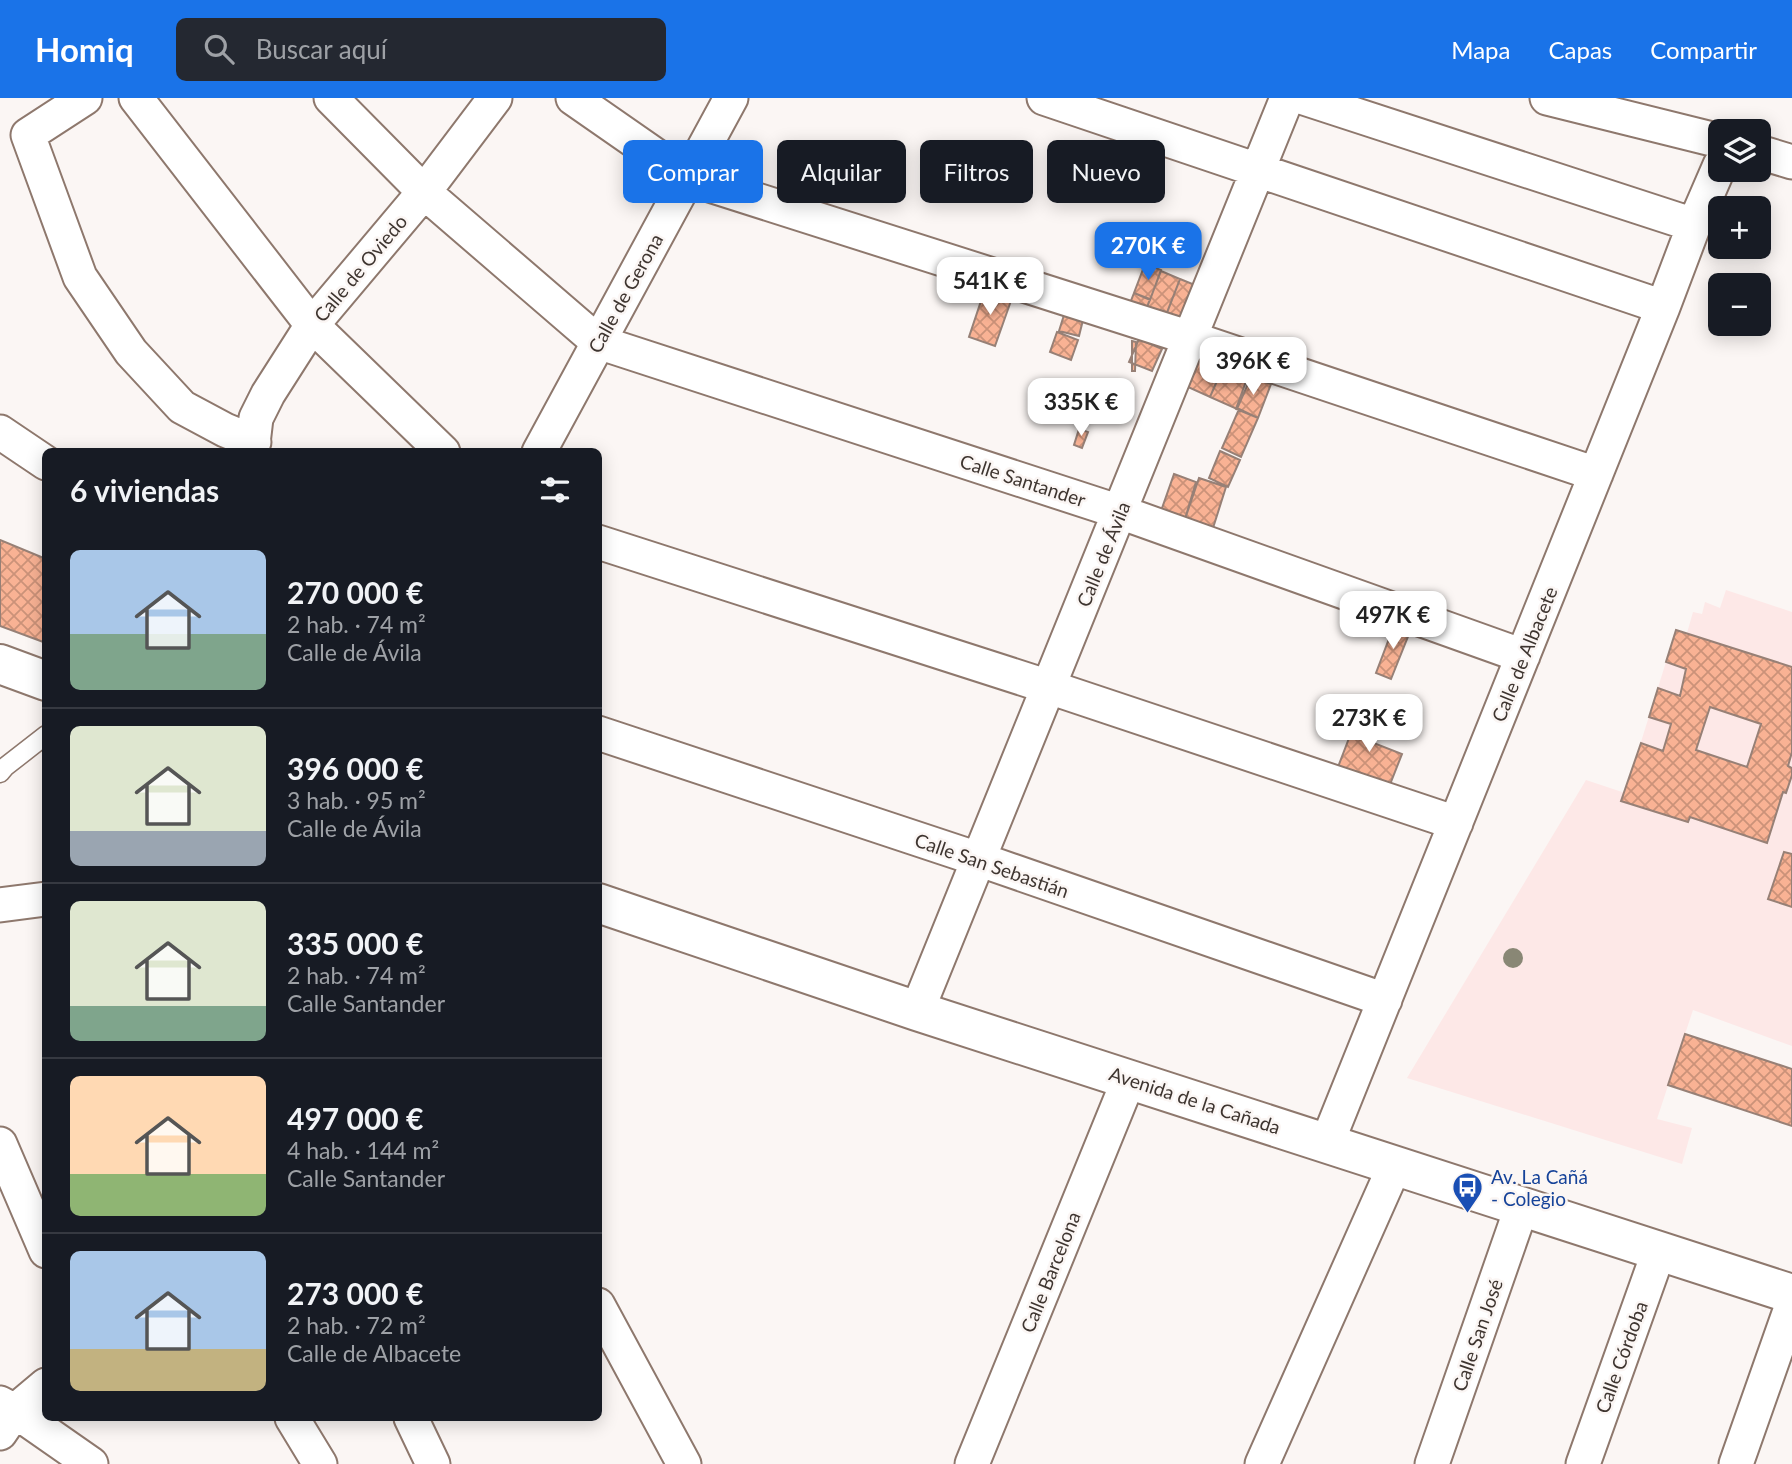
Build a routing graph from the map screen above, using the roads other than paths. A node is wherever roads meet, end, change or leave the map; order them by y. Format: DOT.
graph roads {
  1 [pos="85,98"];
  2 [pos="136,98"];
  3 [pos="331,98"];
  4 [pos="495,98"];
  5 [pos="573,98"];
  6 [pos="731,98"];
  7 [pos="1044,98"];
  8 [pos="1547,98"];
  9 [pos="1289,99"];
  10 [pos="1708,138"];
  11 [pos="633,140"];
  12 [pos="708,140"];
  13 [pos="1771,156"];
  14 [pos="1792,162"];
  15 [pos="1259,170"];
  16 [pos="1713,182"];
  17 [pos="424,192"];
  18 [pos="763,202"];
  19 [pos="674,203"];
  20 [pos="1694,225"];
  21 [pos="1664,307"];
  22 [pos="312,325"];
  23 [pos="1190,338"];
  24 [pos="598,342"];
  25 [pos="0,432"];
  26 [pos="253,447"];
  27 [pos="439,448"];
  28 [pos="542,448"];
  29 [pos="42,460"];
  30 [pos="1596,474"];
  31 [pos="1120,512"];
  32 [pos="602,543"];
  33 [pos="1524,656"];
  34 [pos="0,664"];
  35 [pos="42,680"];
  36 [pos="1049,687"];
  37 [pos="602,734"];
  38 [pos="42,739"];
  39 [pos="0,773"];
  40 [pos="1456,823"];
  41 [pos="978,859"];
  42 [pos="42,900"];
  43 [pos="0,905"];
  44 [pos="602,905"];
  45 [pos="1385,1000"];
  46 [pos="917,1011"];
  47 [pos="1129,1079"];
  48 [pos="1327,1143"];
  49 [pos="0,1144"];
  50 [pos="1395,1165"];
  51 [pos="1522,1206"];
  52 [pos="42,1242"];
  53 [pos="1659,1251"];
  54 [pos="1792,1294"];
  55 [pos="1792,1305"];
  56 [pos="602,1313"];
  57 [pos="42,1388"];
  58 [pos="5,1416"];
  59 [pos="294,1421"];
  60 [pos="412,1421"];
  61 [pos="91,1464"];
  62 [pos="320,1464"];
  63 [pos="433,1464"];
  64 [pos="684,1464"];
  65 [pos="972,1464"];
  66 [pos="1262,1464"];
  67 [pos="1432,1464"];
  68 [pos="1583,1464"];
  69 [pos="1736,1464"];
  1 -- 26 [label="street"];
  2 -- 22 [label="street"];
  3 -- 17 [label="street"];
  4 -- 17 [label="street, Calle de Oviedo"];
  5 -- 11 [label="street"];
  6 -- 12 [label="street, Calle de Gerona"];
  7 -- 15 [label="street"];
  8 -- 10 [label="street"];
  9 -- 15 [label="street, Calle de Ávila"];
  9 -- 20 [label="street"];
  13 -- 14 [label="street"];
  15 -- 21 [label="street"];
  15 -- 23 [label="street, Calle de Ávila"];
  16 -- 20 [label="street, Calle de Albacete"];
  17 -- 22 [label="street, Calle de Oviedo"];
  17 -- 24 [label="street"];
  18 -- 23 [label="street"];
  19 -- 24 [label="street, Calle de Gerona"];
  20 -- 21 [label="street, Calle de Albacete"];
  21 -- 30 [label="street, Calle de Albacete"];
  22 -- 26 [label="street, Calle de Oviedo"];
  22 -- 27 [label="street"];
  23 -- 30 [label="street"];
  23 -- 31 [label="street, Calle de Ávila"];
  24 -- 28 [label="street, Calle de Gerona"];
  24 -- 31 [label="street, Calle Santander"];
  25 -- 29 [label="street"];
  30 -- 33 [label="street, Calle de Albacete"];
  31 -- 33 [label="street, Calle Santander"];
  31 -- 36 [label="street, Calle de Ávila"];
  32 -- 36 [label="street"];
  33 -- 40 [label="street, Calle de Albacete"];
  34 -- 35 [label="street"];
  36 -- 40 [label="street"];
  36 -- 41 [label="street, Calle de Ávila"];
  37 -- 41 [label="street, Calle San Sebastián"];
  38 -- 39 [label="lane"];
  40 -- 45 [label="street, Calle de Albacete"];
  41 -- 45 [label="street, Calle San Sebastián"];
  41 -- 46 [label="street, Calle de Ávila"];
  42 -- 43 [label="street"];
  44 -- 46 [label="street, Avenida de la Cañada"];
  45 -- 48 [label="street, Calle de Albacete"];
  46 -- 47 [label="street, Avenida de la Cañada"];
  47 -- 48 [label="street, Avenida de la Cañada"];
  47 -- 65 [label="street, Calle Barcelona"];
  48 -- 50 [label="street, Avenida de la Cañada"];
  49 -- 52 [label="street"];
  50 -- 51 [label="street, Avenida de la Cañada"];
  50 -- 66 [label="street"];
  51 -- 53 [label="street, Avenida de la Cañada"];
  51 -- 67 [label="street, Calle San José"];
  53 -- 54 [label="street, Avenida de la Cañada"];
  53 -- 68 [label="street, Calle Córdoba"];
  55 -- 69 [label="street"];
  56 -- 64 [label="street"];
  57 -- 58 [label="street"];
  58 -- 61 [label="street"];
  59 -- 62 [label="street"];
  60 -- 63 [label="street"];
}
